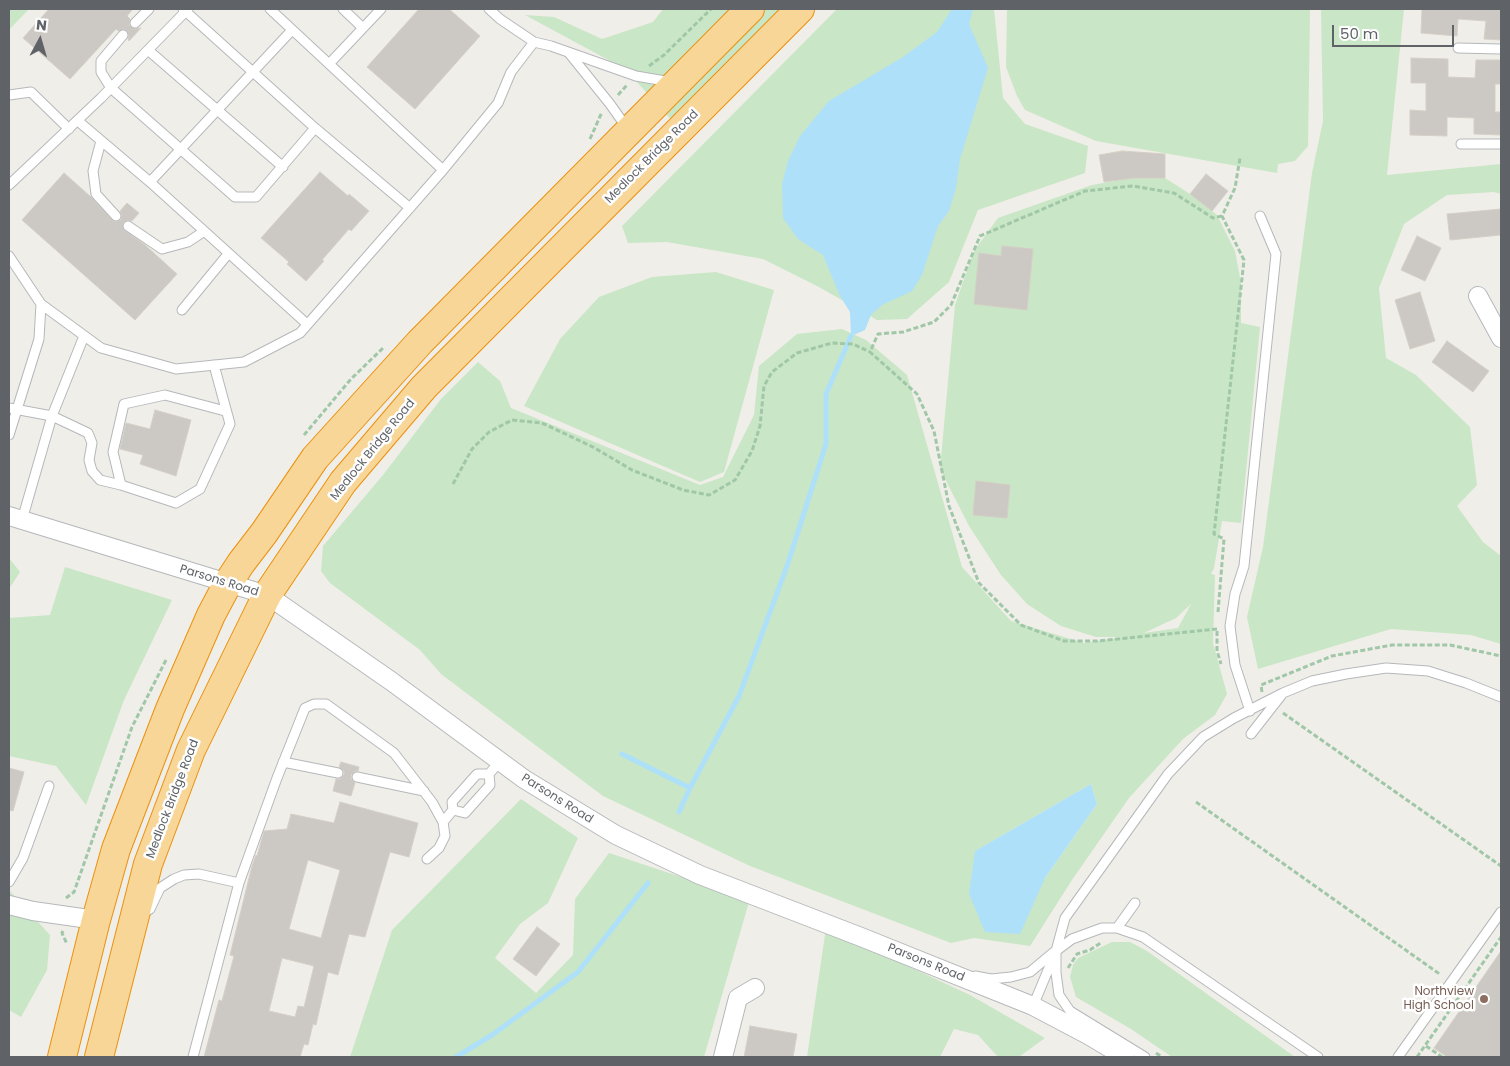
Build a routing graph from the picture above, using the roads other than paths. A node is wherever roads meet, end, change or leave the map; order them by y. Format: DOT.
graph roads {
  1 [pos="149,9"];
  2 [pos="185,9"];
  3 [pos="270,9"];
  4 [pos="343,9"];
  5 [pos="381,9"];
  6 [pos="489,9"];
  7 [pos="750,9"];
  8 [pos="800,9"];
  9 [pos="135,23"];
  10 [pos="363,28"];
  11 [pos="292,30"];
  12 [pos="123,35"];
  13 [pos="534,42"];
  14 [pos="1458,48"];
  15 [pos="1501,49"];
  16 [pos="148,50"];
  17 [pos="568,53"];
  18 [pos="329,64"];
  19 [pos="253,72"];
  20 [pos="677,83"];
  21 [pos="111,88"];
  22 [pos="9,95"];
  23 [pos="217,110"];
  24 [pos="78,121"];
  25 [pos="315,128"];
  26 [pos="70,129"];
  27 [pos="630,132"];
  28 [pos="101,141"];
  29 [pos="1461,144"];
  30 [pos="1501,144"];
  31 [pos="180,150"];
  32 [pos="283,167"];
  33 [pos="443,170"];
  34 [pos="150,182"];
  35 [pos="9,185"];
  36 [pos="410,208"];
  37 [pos="116,216"];
  38 [pos="1260,216"];
  39 [pos="128,226"];
  40 [pos="203,232"];
  41 [pos="228,254"];
  42 [pos="9,256"];
  43 [pos="1478,296"];
  44 [pos="41,304"];
  45 [pos="182,310"];
  46 [pos="307,324"];
  47 [pos="84,336"];
  48 [pos="1501,338"];
  49 [pos="214,365"];
  50 [pos="13,409"];
  51 [pos="225,411"];
  52 [pos="52,416"];
  53 [pos="9,435"];
  54 [pos="122,486"];
  55 [pos="15,518"];
  56 [pos="228,583"];
  57 [pos="267,595"];
  58 [pos="1501,697"];
  59 [pos="1269,704"];
  60 [pos="1250,711"];
  61 [pos="1251,734"];
  62 [pos="283,762"];
  63 [pos="494,768"];
  64 [pos="338,773"];
  65 [pos="357,777"];
  66 [pos="50,786"];
  67 [pos="424,791"];
  68 [pos="453,810"];
  69 [pos="443,822"];
  70 [pos="427,859"];
  71 [pos="9,882"];
  72 [pos="239,883"];
  73 [pos="1134,903"];
  74 [pos="9,905"];
  75 [pos="1501,912"];
  76 [pos="96,920"];
  77 [pos="134,920"];
  78 [pos="1117,928"];
  79 [pos="1056,950"];
  80 [pos="949,972"];
  81 [pos="755,988"];
  82 [pos="1033,1006"];
  83 [pos="62,1057"];
  84 [pos="99,1057"];
  85 [pos="193,1057"];
  86 [pos="723,1057"];
  87 [pos="1124,1057"];
  88 [pos="1145,1057"];
  89 [pos="1318,1057"];
  90 [pos="1398,1057"];
  1 -- 9 [label="lane"];
  2 -- 16 [label="lane"];
  2 -- 19 [label="lane"];
  3 -- 11 [label="lane"];
  4 -- 10 [label="lane"];
  5 -- 10 [label="lane"];
  6 -- 13 [label="lane"];
  7 -- 20 [label="highway"];
  8 -- 57 [label="highway, Medlock Bridge Road"];
  10 -- 18 [label="lane"];
  11 -- 18 [label="lane"];
  11 -- 19 [label="lane"];
  12 -- 21 [label="lane"];
  13 -- 17 [label="lane"];
  13 -- 33 [label="lane"];
  14 -- 15 [label="lane"];
  16 -- 21 [label="lane"];
  16 -- 23 [label="lane"];
  17 -- 20 [label="lane"];
  17 -- 27 [label="lane"];
  18 -- 33 [label="lane"];
  19 -- 23 [label="lane"];
  19 -- 25 [label="lane"];
  20 -- 27 [label="highway"];
  21 -- 24 [label="lane"];
  21 -- 31 [label="lane"];
  22 -- 26 [label="lane"];
  23 -- 31 [label="lane"];
  23 -- 32 [label="lane"];
  24 -- 26 [label="lane"];
  24 -- 28 [label="lane"];
  25 -- 32 [label="lane"];
  25 -- 36 [label="lane"];
  26 -- 35 [label="lane"];
  27 -- 56 [label="highway"];
  28 -- 34 [label="lane"];
  28 -- 37 [label="lane"];
  29 -- 30 [label="lane"];
  31 -- 32 [label="lane"];
  31 -- 34 [label="lane"];
  33 -- 36 [label="lane"];
  34 -- 40 [label="lane"];
  36 -- 46 [label="lane"];
  38 -- 60 [label="lane"];
  39 -- 40 [label="lane"];
  40 -- 41 [label="lane"];
  41 -- 45 [label="lane"];
  41 -- 46 [label="lane"];
  42 -- 44 [label="lane"];
  43 -- 48 [label="street"];
  44 -- 47 [label="lane"];
  44 -- 50 [label="lane"];
  46 -- 49 [label="lane"];
  47 -- 49 [label="lane"];
  47 -- 52 [label="lane"];
  49 -- 51 [label="lane"];
  50 -- 52 [label="lane"];
  50 -- 53 [label="lane"];
  51 -- 54 [label="lane"];
  51 -- 54 [label="lane"];
  52 -- 54 [label="lane"];
  52 -- 55 [label="lane"];
  55 -- 56 [label="street, Parsons Road"];
  56 -- 57 [label="street, Parsons Road"];
  56 -- 76 [label="highway"];
  57 -- 63 [label="street, Parsons Road"];
  57 -- 77 [label="highway, Medlock Bridge Road"];
  58 -- 59 [label="lane"];
  59 -- 60 [label="lane"];
  59 -- 61 [label="lane"];
  60 -- 79 [label="lane"];
  62 -- 64 [label="lane"];
  62 -- 67 [label="lane"];
  62 -- 72 [label="lane"];
  63 -- 68 [label="lane"];
  63 -- 68 [label="lane"];
  63 -- 80 [label="street, Parsons Road"];
  65 -- 67 [label="lane"];
  66 -- 71 [label="lane"];
  67 -- 69 [label="lane"];
  68 -- 69 [label="lane"];
  69 -- 70 [label="lane"];
  72 -- 77 [label="lane"];
  72 -- 85 [label="lane"];
  73 -- 78 [label="lane"];
  74 -- 76 [label="street"];
  75 -- 90 [label="lane"];
  76 -- 83 [label="highway"];
  77 -- 84 [label="highway, Medlock Bridge Road"];
  78 -- 79 [label="lane"];
  78 -- 89 [label="lane"];
  79 -- 80 [label="lane"];
  79 -- 82 [label="lane"];
  79 -- 88 [label="lane"];
  80 -- 82 [label="street, Parsons Road"];
  81 -- 86 [label="street"];
  82 -- 87 [label="street, Parsons Road"];
}
